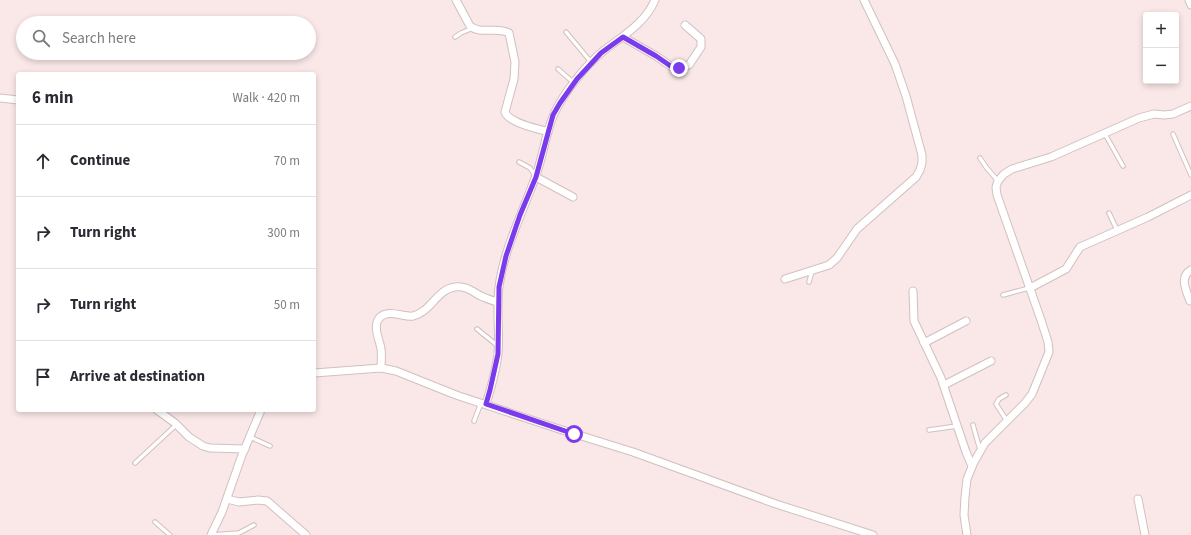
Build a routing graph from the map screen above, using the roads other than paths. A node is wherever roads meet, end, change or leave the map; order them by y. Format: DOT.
graph roads {
  1 [pos="456,0"];
  2 [pos="656,0"];
  3 [pos="864,0"];
  4 [pos="1189,0"];
  5 [pos="1191,5"];
  6 [pos="685,25"];
  7 [pos="472,28"];
  8 [pos="566,32"];
  9 [pos="455,37"];
  10 [pos="623,37"];
  11 [pos="592,63"];
  12 [pos="558,69"];
  13 [pos="574,83"];
  14 [pos="0,98"];
  15 [pos="16,100"];
  16 [pos="1191,106"];
  17 [pos="548,132"];
  18 [pos="1105,134"];
  19 [pos="1173,134"];
  20 [pos="980,158"];
  21 [pos="519,162"];
  22 [pos="1123,166"];
  23 [pos="1191,175"];
  24 [pos="536,177"];
  25 [pos="998,181"];
  26 [pos="1191,196"];
  27 [pos="573,197"];
  28 [pos="1109,213"];
  29 [pos="1117,230"];
  30 [pos="812,270"];
  31 [pos="1191,270"];
  32 [pos="785,279"];
  33 [pos="809,282"];
  34 [pos="1030,288"];
  35 [pos="913,291"];
  36 [pos="1003,295"];
  37 [pos="1190,301"];
  38 [pos="498,302"];
  39 [pos="966,321"];
  40 [pos="477,329"];
  41 [pos="924,343"];
  42 [pos="498,346"];
  43 [pos="991,362"];
  44 [pos="378,368"];
  45 [pos="316,373"];
  46 [pos="944,385"];
  47 [pos="1006,394"];
  48 [pos="483,403"];
  49 [pos="160,412"];
  50 [pos="260,412"];
  51 [pos="474,421"];
  52 [pos="1007,421"];
  53 [pos="176,425"];
  54 [pos="973,425"];
  55 [pos="958,426"];
  56 [pos="929,430"];
  57 [pos="250,437"];
  58 [pos="270,446"];
  59 [pos="245,449"];
  60 [pos="980,451"];
  61 [pos="135,463"];
  62 [pos="972,466"];
  63 [pos="227,499"];
  64 [pos="1138,499"];
  65 [pos="155,522"];
  66 [pos="254,525"];
  67 [pos="170,535"];
  68 [pos="211,535"];
  69 [pos="306,535"];
  70 [pos="874,535"];
  71 [pos="967,535"];
  72 [pos="1145,535"];
  1 -- 7 [label="street"];
  2 -- 10 [label="street"];
  3 -- 30 [label="street"];
  4 -- 5 [label="street"];
  6 -- 10 [label="street"];
  7 -- 9 [label="lane"];
  7 -- 17 [label="street"];
  8 -- 11 [label="lane"];
  10 -- 11 [label="street"];
  11 -- 13 [label="street"];
  12 -- 13 [label="lane"];
  13 -- 17 [label="street"];
  14 -- 15 [label="street"];
  16 -- 18 [label="street"];
  17 -- 24 [label="street"];
  18 -- 22 [label="lane"];
  18 -- 25 [label="street"];
  19 -- 23 [label="lane"];
  20 -- 25 [label="lane"];
  21 -- 24 [label="lane"];
  24 -- 27 [label="street"];
  24 -- 38 [label="street"];
  25 -- 34 [label="street"];
  26 -- 29 [label="street"];
  28 -- 29 [label="lane"];
  29 -- 34 [label="street"];
  30 -- 32 [label="street"];
  30 -- 33 [label="lane"];
  31 -- 37 [label="street"];
  34 -- 36 [label="lane"];
  34 -- 52 [label="street"];
  35 -- 41 [label="street"];
  38 -- 42 [label="street"];
  38 -- 44 [label="street"];
  39 -- 41 [label="street"];
  40 -- 42 [label="lane"];
  41 -- 46 [label="street"];
  42 -- 48 [label="street"];
  43 -- 46 [label="street"];
  44 -- 45 [label="street"];
  44 -- 48 [label="street"];
  46 -- 55 [label="street"];
  47 -- 52 [label="lane"];
  48 -- 51 [label="lane"];
  48 -- 70 [label="street"];
  49 -- 53 [label="street"];
  50 -- 57 [label="street"];
  52 -- 60 [label="street"];
  53 -- 59 [label="street"];
  53 -- 61 [label="lane"];
  54 -- 60 [label="lane"];
  55 -- 56 [label="lane"];
  55 -- 62 [label="street"];
  57 -- 58 [label="lane"];
  57 -- 59 [label="street"];
  59 -- 63 [label="street"];
  60 -- 62 [label="street"];
  62 -- 71 [label="street"];
  63 -- 68 [label="street"];
  63 -- 69 [label="street"];
  64 -- 72 [label="street"];
  65 -- 67 [label="lane"];
  66 -- 68 [label="lane"];
}
